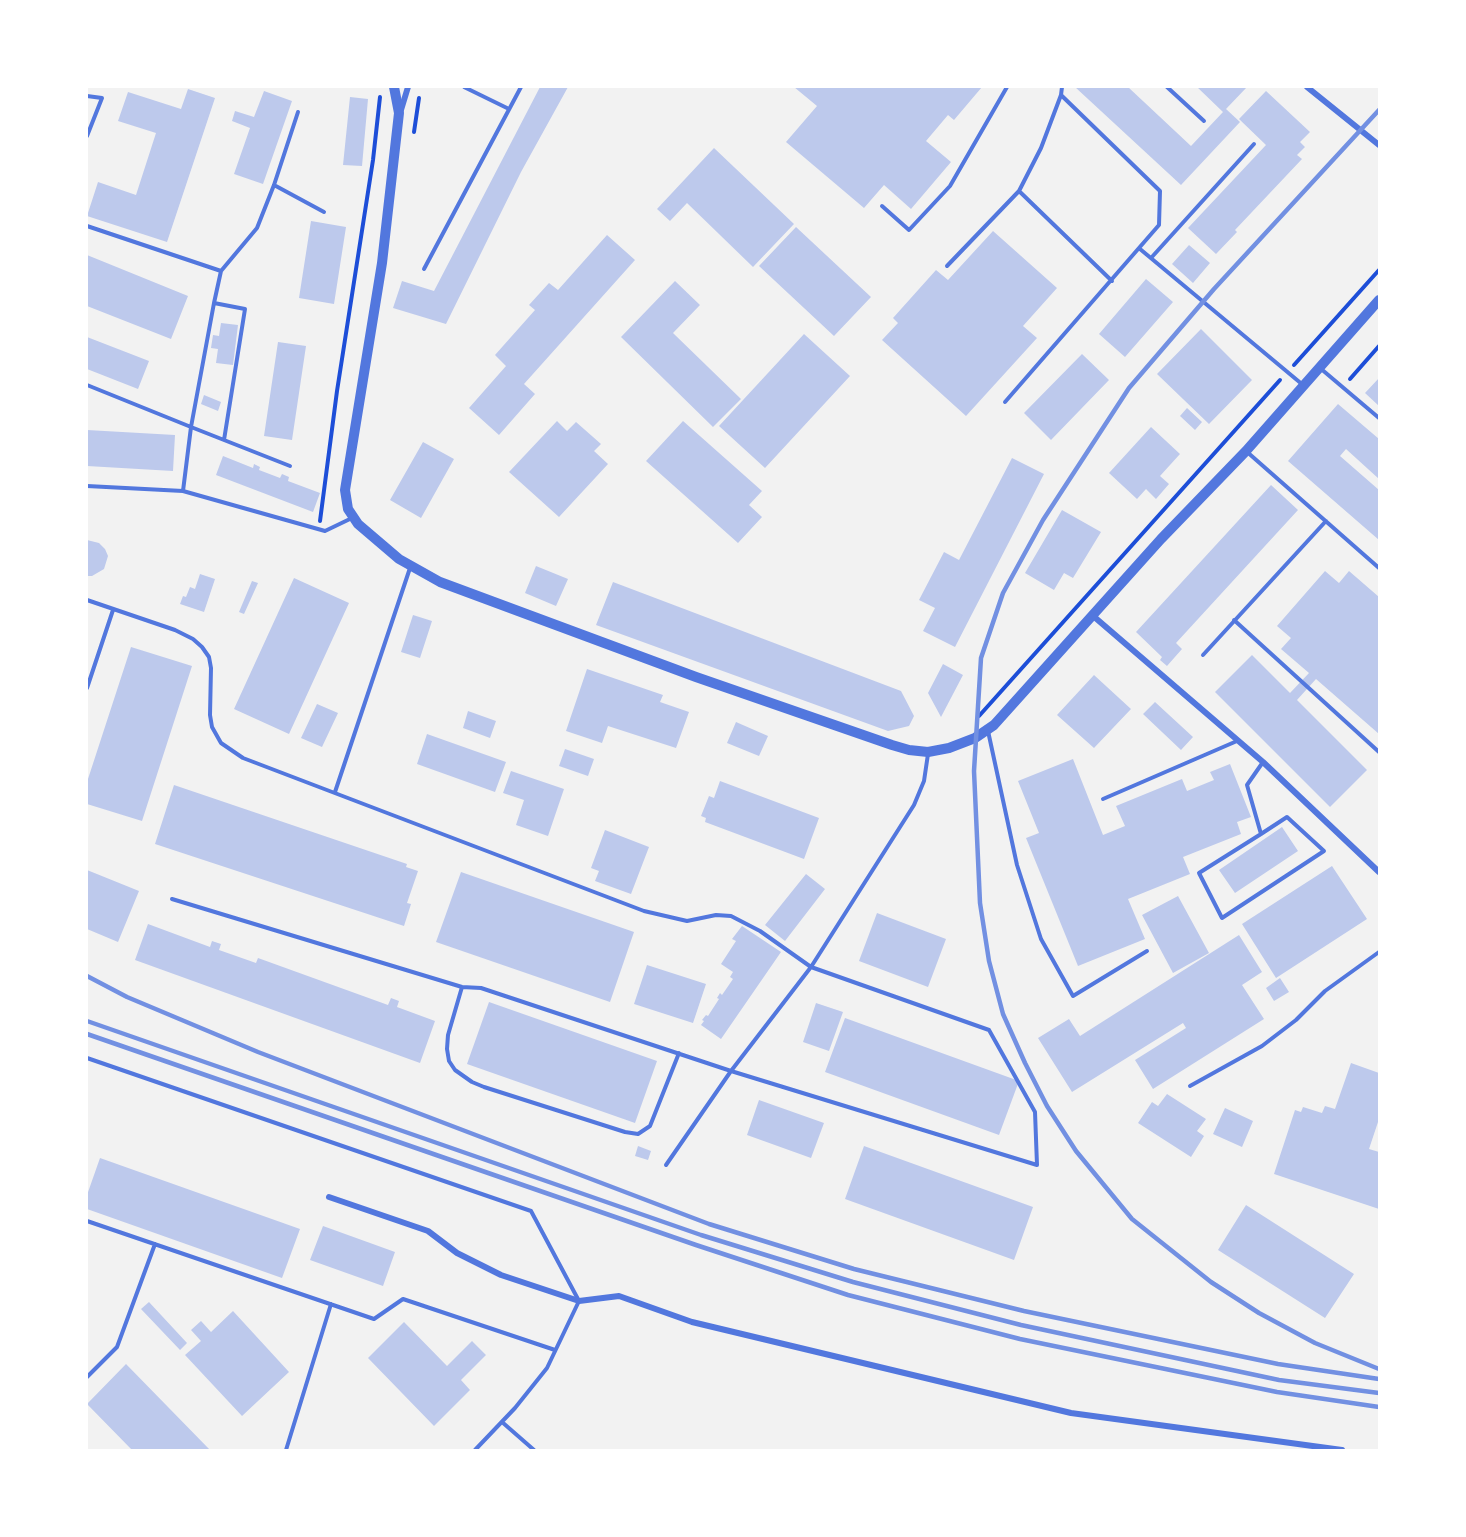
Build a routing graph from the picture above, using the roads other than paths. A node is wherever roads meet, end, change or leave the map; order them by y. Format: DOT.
graph roads {
  1 [pos="394,87"];
  2 [pos="408,87"];
  3 [pos="464,87"];
  4 [pos="521,87"];
  5 [pos="1007,87"];
  6 [pos="1062,87"];
  7 [pos="1167,87"];
  8 [pos="1307,87"];
  9 [pos="1061,95"];
  10 [pos="87,96"];
  11 [pos="509,109"];
  12 [pos="298,112"];
  13 [pos="399,113"];
  14 [pos="1204,121"];
  15 [pos="87,136"];
  16 [pos="1254,144"];
  17 [pos="1379,145"];
  18 [pos="274,185"];
  19 [pos="1019,191"];
  20 [pos="882,206"];
  21 [pos="324,212"];
  22 [pos="87,226"];
  23 [pos="1140,249"];
  24 [pos="1151,258"];
  25 [pos="947,266"];
  26 [pos="424,269"];
  27 [pos="221,271"];
  28 [pos="1112,281"];
  29 [pos="1379,300"];
  30 [pos="214,303"];
  31 [pos="1319,368"];
  32 [pos="87,385"];
  33 [pos="1304,385"];
  34 [pos="1005,402"];
  35 [pos="1379,418"];
  36 [pos="191,427"];
  37 [pos="224,440"];
  38 [pos="1246,451"];
  39 [pos="290,466"];
  40 [pos="87,486"];
  41 [pos="183,491"];
  42 [pos="353,517"];
  43 [pos="1326,521"];
  44 [pos="410,566"];
  45 [pos="1379,568"];
  46 [pos="87,600"];
  47 [pos="112,610"];
  48 [pos="1092,615"];
  49 [pos="1234,620"];
  50 [pos="1203,655"];
  51 [pos="87,688"];
  52 [pos="988,730"];
  53 [pos="1238,741"];
  54 [pos="928,752"];
  55 [pos="1379,753"];
  56 [pos="1263,762"];
  57 [pos="334,792"];
  58 [pos="1103,799"];
  59 [pos="1261,834"];
  60 [pos="1379,872"];
  61 [pos="172,899"];
  62 [pos="1148,951"];
  63 [pos="1379,952"];
  64 [pos="812,967"];
  65 [pos="462,987"];
  66 [pos="679,1053"];
  67 [pos="87,1058"];
  68 [pos="731,1071"];
  69 [pos="1190,1086"];
  70 [pos="666,1165"];
  71 [pos="329,1197"];
  72 [pos="87,1221"];
  73 [pos="155,1244"];
  74 [pos="579,1301"];
  75 [pos="331,1304"];
  76 [pos="555,1350"];
  77 [pos="87,1377"];
  78 [pos="502,1422"];
  79 [pos="286,1450"];
  80 [pos="475,1450"];
  81 [pos="534,1450"];
  82 [pos="1342,1450"];
  1 -- 13 [label="street"];
  2 -- 13 [label="street"];
  3 -- 11 [label="lane"];
  4 -- 11 [label="lane"];
  5 -- 20 [label="lane"];
  6 -- 9 [label="lane"];
  7 -- 14 [label="lane"];
  8 -- 17 [label="street"];
  9 -- 19 [label="lane"];
  9 -- 23 [label="lane"];
  10 -- 15 [label="lane"];
  11 -- 26 [label="lane"];
  12 -- 18 [label="lane"];
  13 -- 42 [label="street"];
  16 -- 24 [label="lane"];
  18 -- 21 [label="lane"];
  18 -- 27 [label="lane"];
  19 -- 25 [label="lane"];
  19 -- 28 [label="lane"];
  22 -- 27 [label="lane"];
  23 -- 24 [label="lane"];
  23 -- 28 [label="lane"];
  24 -- 33 [label="lane"];
  27 -- 30 [label="lane"];
  28 -- 34 [label="lane"];
  29 -- 31 [label="street"];
  30 -- 36 [label="lane"];
  30 -- 37 [label="lane"];
  31 -- 33 [label="street"];
  31 -- 35 [label="lane"];
  32 -- 36 [label="lane"];
  33 -- 38 [label="street"];
  36 -- 37 [label="lane"];
  36 -- 41 [label="lane"];
  37 -- 39 [label="lane"];
  38 -- 43 [label="lane"];
  38 -- 48 [label="street"];
  40 -- 41 [label="lane"];
  41 -- 42 [label="lane"];
  42 -- 44 [label="street"];
  43 -- 45 [label="lane"];
  43 -- 49 [label="lane"];
  44 -- 54 [label="street"];
  44 -- 57 [label="lane"];
  46 -- 47 [label="lane"];
  47 -- 51 [label="lane"];
  47 -- 57 [label="lane"];
  48 -- 52 [label="street"];
  48 -- 53 [label="street"];
  49 -- 50 [label="lane"];
  49 -- 55 [label="lane"];
  52 -- 54 [label="street"];
  52 -- 62 [label="lane"];
  53 -- 56 [label="street"];
  53 -- 58 [label="lane"];
  54 -- 64 [label="lane"];
  56 -- 59 [label="lane"];
  56 -- 60 [label="street"];
  57 -- 64 [label="lane"];
  59 -- 59 [label="lane"];
  61 -- 65 [label="lane"];
  63 -- 69 [label="lane"];
  64 -- 68 [label="lane"];
  64 -- 68 [label="lane"];
  65 -- 66 [label="lane"];
  65 -- 66 [label="lane"];
  66 -- 68 [label="lane"];
  67 -- 74 [label="lane"];
  68 -- 70 [label="lane"];
  71 -- 74 [label="street"];
  72 -- 73 [label="lane"];
  73 -- 75 [label="lane"];
  73 -- 77 [label="lane"];
  74 -- 76 [label="lane"];
  74 -- 82 [label="street"];
  75 -- 76 [label="lane"];
  75 -- 79 [label="lane"];
  76 -- 78 [label="lane"];
  78 -- 80 [label="lane"];
  78 -- 81 [label="lane"];
}
